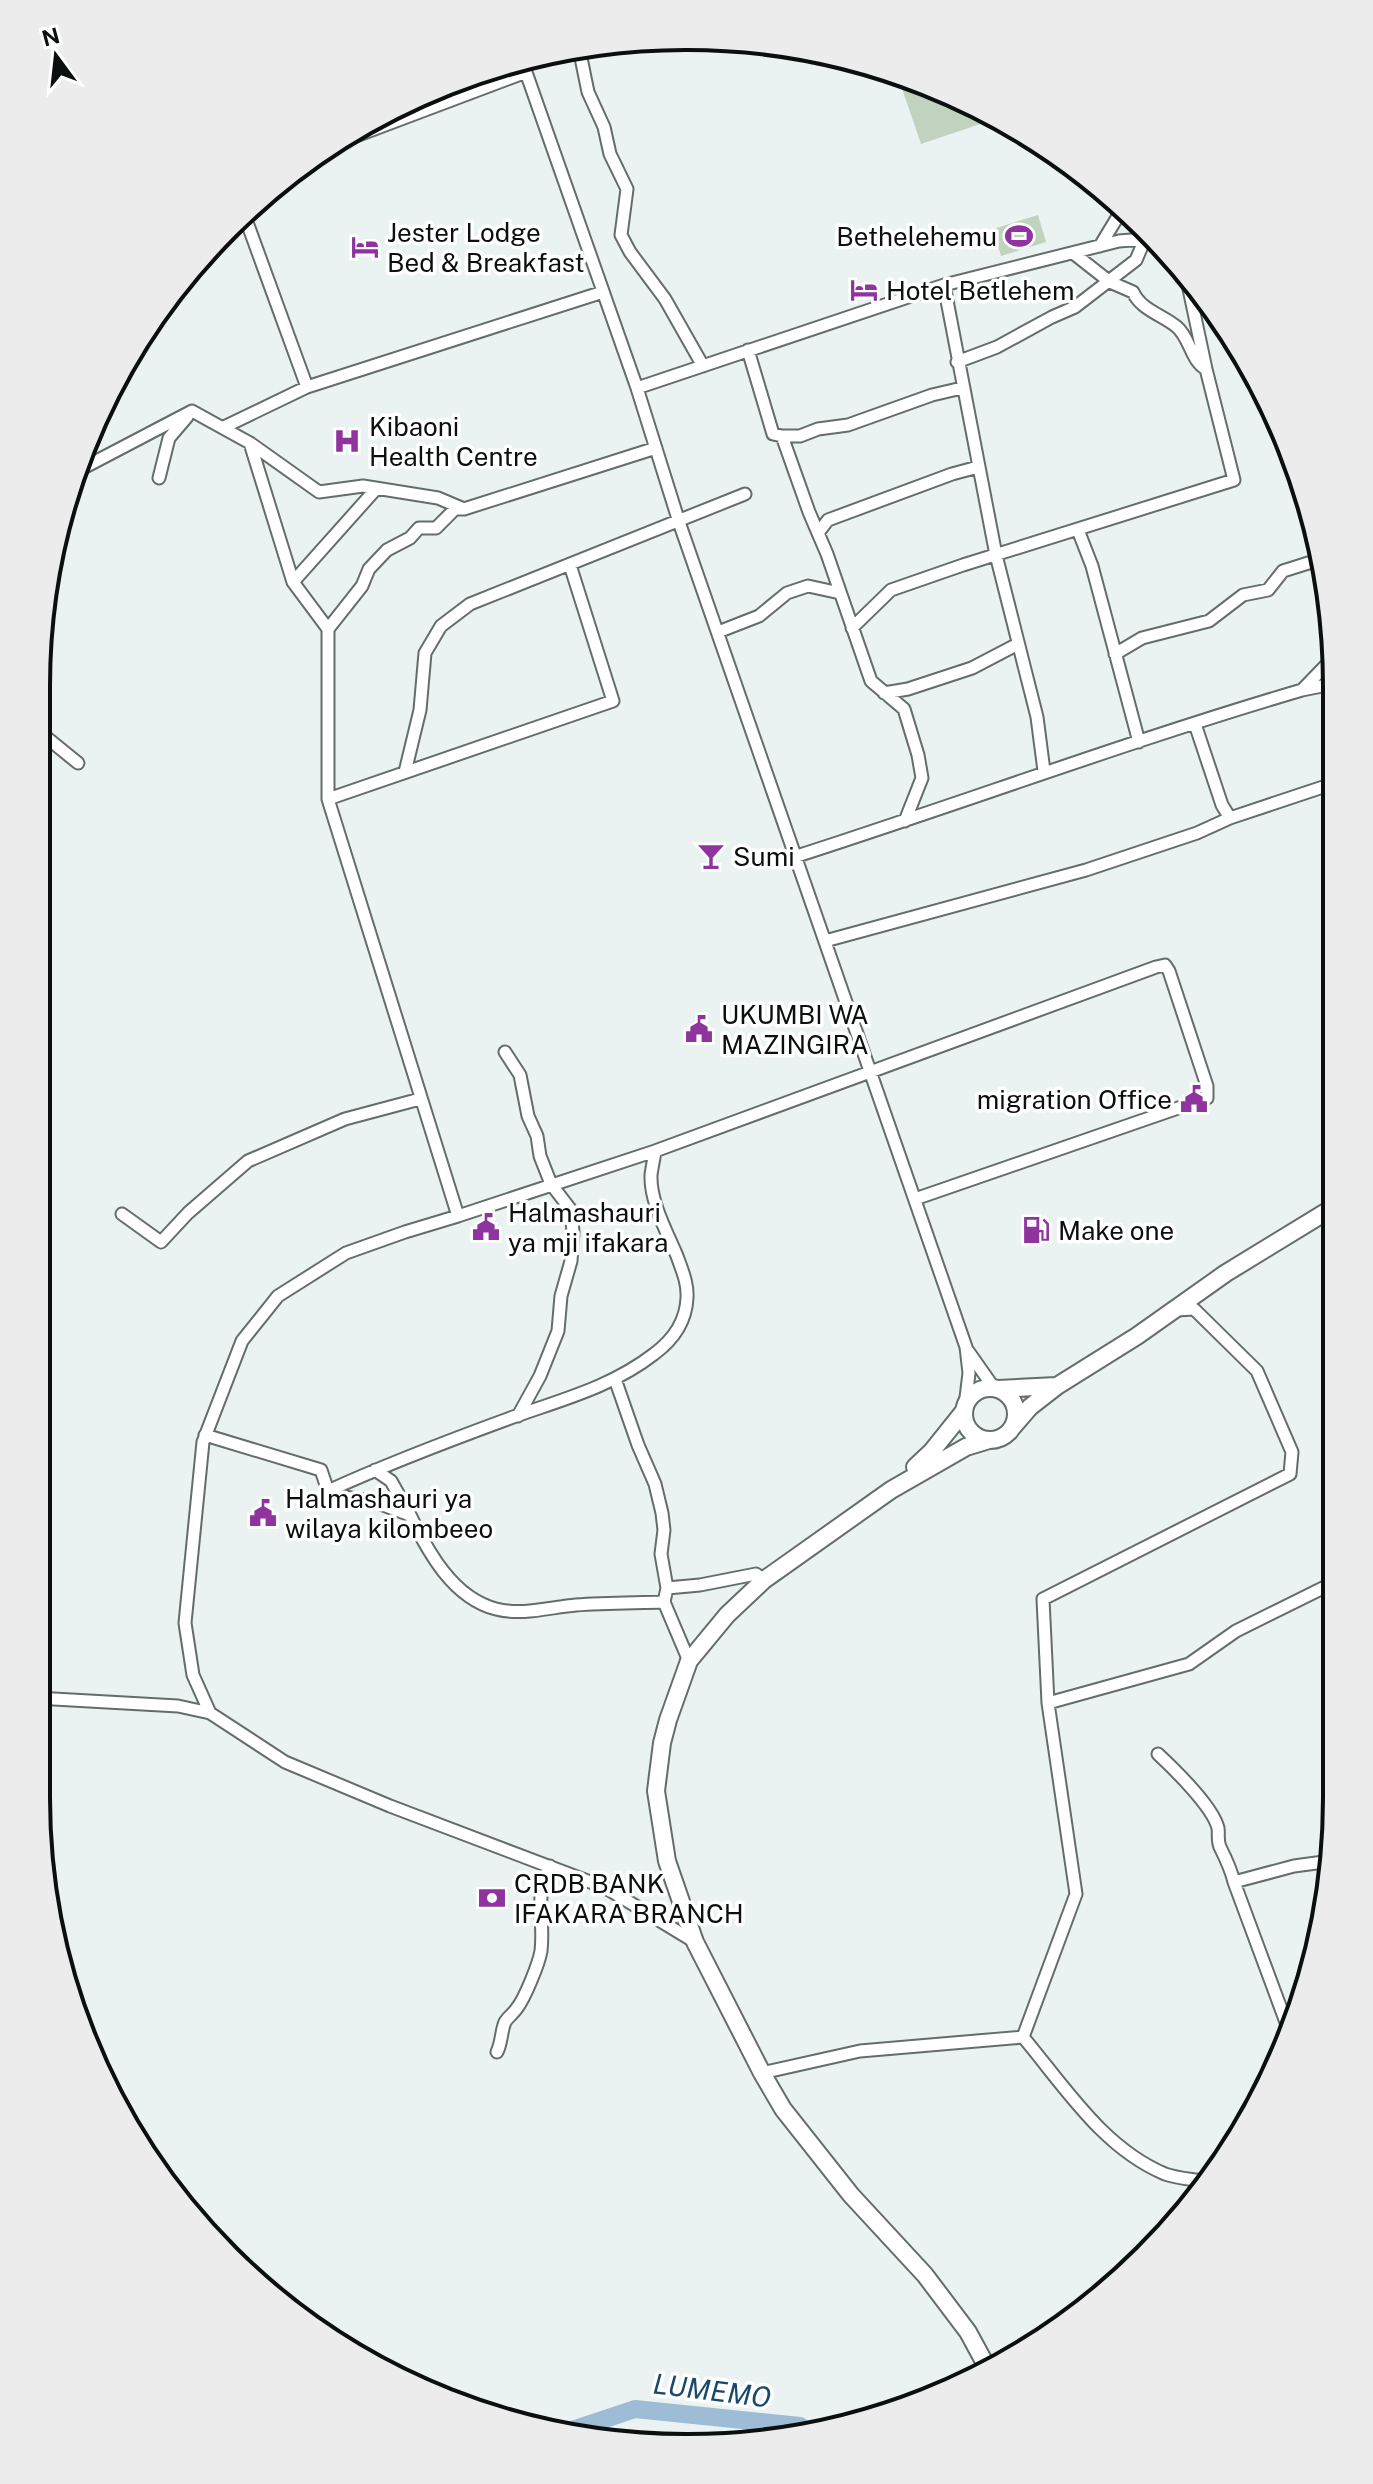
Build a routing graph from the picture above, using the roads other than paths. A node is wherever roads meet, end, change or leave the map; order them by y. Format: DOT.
graph roads {
  1 [pos="581,59"];
  2 [pos="526,72"];
  3 [pos="394,122"];
  4 [pos="1117,218"];
  5 [pos="248,225"];
  6 [pos="1140,240"];
  7 [pos="1145,245"];
  8 [pos="1100,246"];
  9 [pos="1073,253"];
  10 [pos="1107,281"];
  11 [pos="944,285"];
  12 [pos="603,292"];
  13 [pos="1191,299"];
  14 [pos="748,350"];
  15 [pos="957,362"];
  16 [pos="703,366"];
  17 [pos="1206,369"];
  18 [pos="307,387"];
  19 [pos="637,388"];
  20 [pos="962,388"];
  21 [pos="192,411"];
  22 [pos="224,427"];
  23 [pos="782,436"];
  24 [pos="250,443"];
  25 [pos="656,448"];
  26 [pos="90,464"];
  27 [pos="978,467"];
  28 [pos="159,478"];
  29 [pos="376,489"];
  30 [pos="745,494"];
  31 [pos="464,509"];
  32 [pos="679,522"];
  33 [pos="1078,530"];
  34 [pos="818,533"];
  35 [pos="996,555"];
  36 [pos="1311,562"];
  37 [pos="570,565"];
  38 [pos="293,582"];
  39 [pos="840,593"];
  40 [pos="852,628"];
  41 [pos="328,629"];
  42 [pos="718,632"];
  43 [pos="1018,644"];
  44 [pos="1115,654"];
  45 [pos="1323,669"];
  46 [pos="1323,686"];
  47 [pos="903,690"];
  48 [pos="1302,690"];
  49 [pos="884,693"];
  50 [pos="899,706"];
  51 [pos="1195,724"];
  52 [pos="50,740"];
  53 [pos="1139,742"];
  54 [pos="78,763"];
  55 [pos="1044,771"];
  56 [pos="405,772"];
  57 [pos="1323,787"];
  58 [pos="328,799"];
  59 [pos="1230,818"];
  60 [pos="905,821"];
  61 [pos="797,856"];
  62 [pos="825,941"];
  63 [pos="505,1052"];
  64 [pos="869,1071"];
  65 [pos="420,1099"];
  66 [pos="655,1151"];
  67 [pos="551,1184"];
  68 [pos="915,1199"];
  69 [pos="122,1214"];
  70 [pos="1323,1214"];
  71 [pos="458,1216"];
  72 [pos="1172,1310"];
  73 [pos="966,1347"];
  74 [pos="615,1379"];
  75 [pos="1057,1386"];
  76 [pos="996,1389"];
  77 [pos="965,1408"];
  78 [pos="518,1416"];
  79 [pos="1011,1429"];
  80 [pos="205,1435"];
  81 [pos="989,1440"];
  82 [pos="375,1470"];
  83 [pos="891,1490"];
  84 [pos="328,1491"];
  85 [pos="410,1515"];
  86 [pos="764,1580"];
  87 [pos="667,1588"];
  88 [pos="1323,1588"];
  89 [pos="664,1602"];
  90 [pos="689,1661"];
  91 [pos="50,1699"];
  92 [pos="1048,1703"];
  93 [pos="210,1713"];
  94 [pos="1158,1754"];
  95 [pos="1320,1863"];
  96 [pos="550,1866"];
  97 [pos="1234,1882"];
  98 [pos="695,1942"];
  99 [pos="1284,2016"];
  100 [pos="1023,2037"];
  101 [pos="497,2052"];
  102 [pos="762,2073"];
  103 [pos="1195,2180"];
  104 [pos="983,2360"];
  1 -- 16 [label="street"];
  2 -- 3 [label="street"];
  2 -- 12 [label="street"];
  4 -- 8 [label="street"];
  5 -- 18 [label="street"];
  6 -- 8 [label="street"];
  7 -- 10 [label="street"];
  8 -- 9 [label="street"];
  9 -- 10 [label="street"];
  9 -- 11 [label="street"];
  10 -- 15 [label="street"];
  10 -- 17 [label="street"];
  11 -- 14 [label="street"];
  11 -- 15 [label="street"];
  12 -- 18 [label="street"];
  12 -- 19 [label="street"];
  13 -- 17 [label="street"];
  14 -- 16 [label="street"];
  14 -- 23 [label="street"];
  15 -- 20 [label="street"];
  16 -- 19 [label="street"];
  17 -- 33 [label="street"];
  18 -- 22 [label="street"];
  19 -- 25 [label="street"];
  20 -- 23 [label="street"];
  20 -- 27 [label="street"];
  21 -- 22 [label="street"];
  21 -- 26 [label="street"];
  21 -- 28 [label="street"];
  22 -- 24 [label="street"];
  23 -- 34 [label="street"];
  24 -- 29 [label="street"];
  24 -- 38 [label="street"];
  25 -- 31 [label="street"];
  25 -- 32 [label="street"];
  27 -- 34 [label="street"];
  27 -- 35 [label="street"];
  29 -- 31 [label="street"];
  29 -- 38 [label="street"];
  30 -- 32 [label="street"];
  31 -- 41 [label="street"];
  32 -- 37 [label="street"];
  32 -- 42 [label="street"];
  33 -- 35 [label="street"];
  33 -- 44 [label="street"];
  34 -- 39 [label="street"];
  35 -- 40 [label="street"];
  35 -- 43 [label="street"];
  36 -- 44 [label="street"];
  37 -- 56 [label="street"];
  37 -- 56 [label="street"];
  38 -- 41 [label="street"];
  39 -- 40 [label="street"];
  39 -- 42 [label="street"];
  40 -- 49 [label="street"];
  41 -- 58 [label="street"];
  42 -- 61 [label="street"];
  43 -- 47 [label="street"];
  43 -- 55 [label="street"];
  44 -- 53 [label="street"];
  45 -- 48 [label="street"];
  46 -- 48 [label="street"];
  47 -- 49 [label="street"];
  47 -- 50 [label="street"];
  48 -- 51 [label="street"];
  49 -- 50 [label="street"];
  50 -- 60 [label="street"];
  51 -- 53 [label="street"];
  51 -- 59 [label="street"];
  52 -- 54 [label="street"];
  53 -- 55 [label="street"];
  55 -- 60 [label="street"];
  56 -- 58 [label="street"];
  57 -- 59 [label="street"];
  58 -- 65 [label="street"];
  59 -- 62 [label="street"];
  60 -- 61 [label="street"];
  61 -- 62 [label="street"];
  62 -- 64 [label="street"];
  63 -- 67 [label="street"];
  64 -- 66 [label="street"];
  64 -- 68 [label="street"];
  64 -- 68 [label="street"];
  65 -- 69 [label="street"];
  65 -- 71 [label="street"];
  66 -- 67 [label="street"];
  66 -- 74 [label="street"];
  67 -- 71 [label="street"];
  67 -- 78 [label="street"];
  68 -- 73 [label="street"];
  70 -- 72 [label="main road"];
  71 -- 80 [label="street"];
  72 -- 75 [label="main road"];
  72 -- 92 [label="street"];
  73 -- 76 [label="street"];
  73 -- 77 [label="street"];
  74 -- 78 [label="street"];
  74 -- 87 [label="street"];
  75 -- 76 [label="main road"];
  75 -- 79 [label="main road"];
  76 -- 77 [label="main road"];
  76 -- 79 [label="main road"];
  77 -- 81 [label="main road"];
  77 -- 83 [label="main road"];
  78 -- 82 [label="street"];
  79 -- 81 [label="main road"];
  80 -- 84 [label="street"];
  80 -- 93 [label="street"];
  81 -- 83 [label="main road"];
  82 -- 84 [label="street"];
  82 -- 85 [label="street"];
  83 -- 86 [label="main road"];
  84 -- 85 [label="street"];
  85 -- 89 [label="street"];
  86 -- 87 [label="street"];
  86 -- 90 [label="main road"];
  87 -- 89 [label="street"];
  88 -- 92 [label="street"];
  89 -- 90 [label="street"];
  90 -- 98 [label="main road"];
  91 -- 93 [label="street"];
  92 -- 100 [label="street"];
  93 -- 96 [label="street"];
  94 -- 97 [label="street"];
  95 -- 97 [label="street"];
  96 -- 98 [label="street"];
  96 -- 101 [label="street"];
  97 -- 99 [label="street"];
  98 -- 102 [label="main road"];
  100 -- 102 [label="street"];
  100 -- 103 [label="street"];
  102 -- 104 [label="main road"];
}
